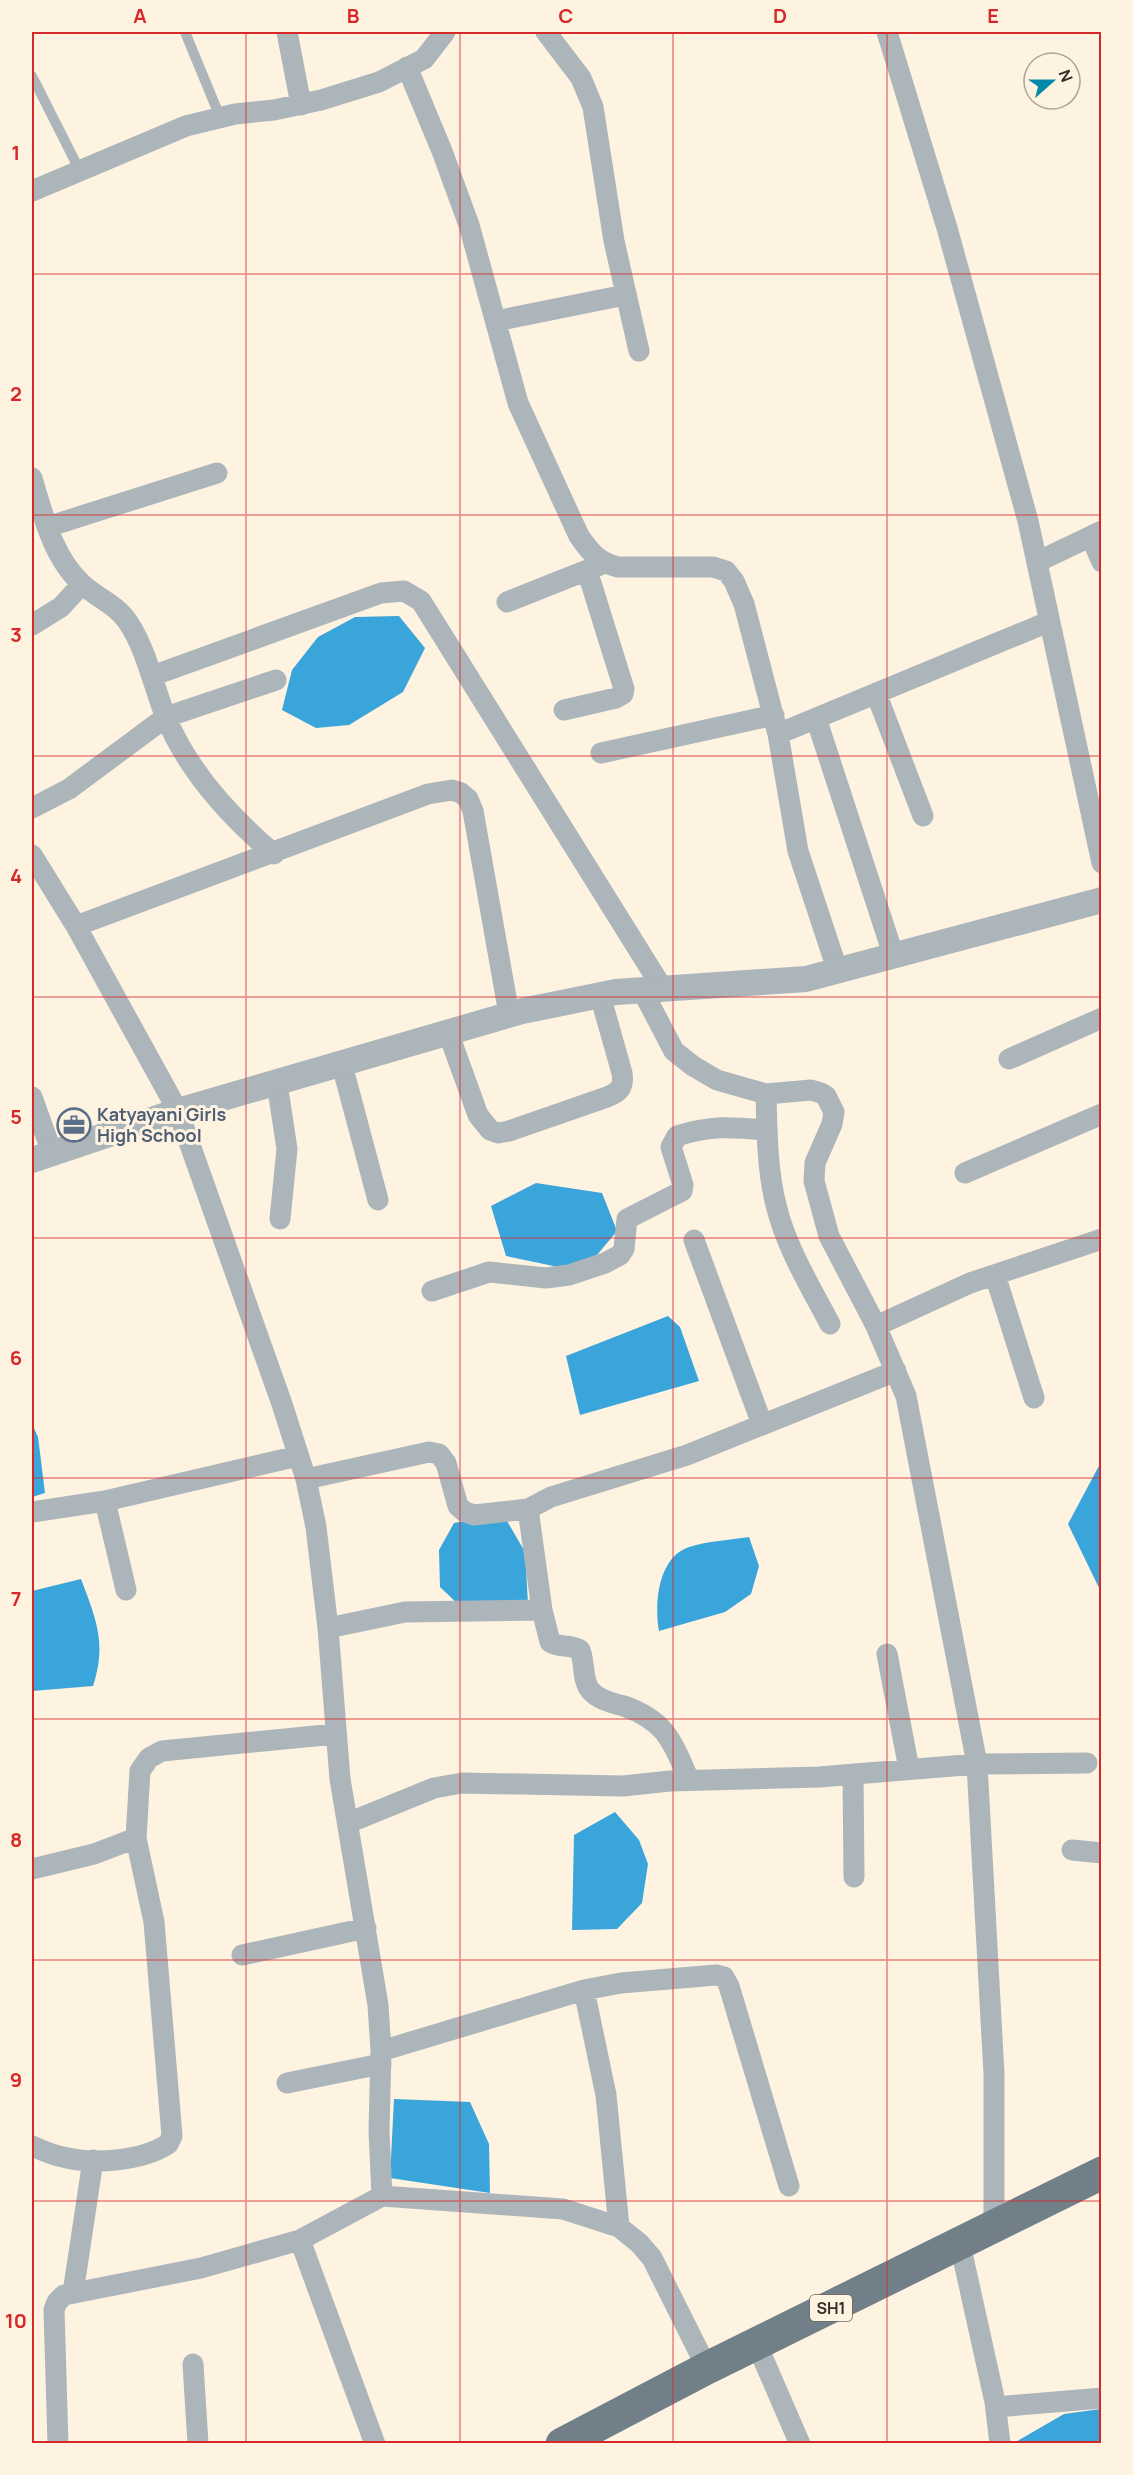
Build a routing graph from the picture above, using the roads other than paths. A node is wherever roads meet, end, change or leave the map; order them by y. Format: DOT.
graph roads {
  1 [pos="185,32"];
  2 [pos="287,32"];
  3 [pos="445,32"];
  4 [pos="546,32"];
  5 [pos="887,32"];
  6 [pos="407,67"];
  7 [pos="32,76"];
  8 [pos="300,105"];
  9 [pos="220,117"];
  10 [pos="80,171"];
  11 [pos="32,191"];
  12 [pos="626,295"];
  13 [pos="496,321"];
  14 [pos="639,351"];
  15 [pos="217,473"];
  16 [pos="32,478"];
  17 [pos="47,527"];
  18 [pos="1096,534"];
  19 [pos="1037,562"];
  20 [pos="1101,562"];
  21 [pos="596,567"];
  22 [pos="82,584"];
  23 [pos="507,602"];
  24 [pos="1048,622"];
  25 [pos="32,625"];
  26 [pos="152,676"];
  27 [pos="276,680"];
  28 [pos="876,693"];
  29 [pos="564,710"];
  30 [pos="166,717"];
  31 [pos="816,718"];
  32 [pos="776,724"];
  33 [pos="601,753"];
  34 [pos="32,808"];
  35 [pos="923,816"];
  36 [pos="274,854"];
  37 [pos="32,855"];
  38 [pos="1101,864"];
  39 [pos="1101,900"];
  40 [pos="76,926"];
  41 [pos="894,957"];
  42 [pos="838,972"];
  43 [pos="652,990"];
  44 [pos="600,995"];
  45 [pos="509,1014"];
  46 [pos="1101,1018"];
  47 [pos="448,1032"];
  48 [pos="1009,1059"];
  49 [pos="342,1065"];
  50 [pos="277,1083"];
  51 [pos="766,1094"];
  52 [pos="32,1097"];
  53 [pos="178,1111"];
  54 [pos="1101,1114"];
  55 [pos="767,1130"];
  56 [pos="42,1157"];
  57 [pos="965,1173"];
  58 [pos="378,1200"];
  59 [pos="280,1219"];
  60 [pos="1101,1239"];
  61 [pos="694,1240"];
  62 [pos="995,1275"];
  63 [pos="432,1291"];
  64 [pos="830,1324"];
  65 [pos="876,1326"];
  66 [pos="896,1371"];
  67 [pos="1034,1398"];
  68 [pos="762,1424"];
  69 [pos="298,1456"];
  70 [pos="306,1479"];
  71 [pos="105,1501"];
  72 [pos="528,1509"];
  73 [pos="32,1512"];
  74 [pos="126,1590"];
  75 [pos="542,1610"];
  76 [pos="328,1628"];
  77 [pos="886,1654"];
  78 [pos="335,1734"];
  79 [pos="1087,1763"];
  80 [pos="977,1764"];
  81 [pos="909,1769"];
  82 [pos="853,1774"];
  83 [pos="689,1780"];
  84 [pos="348,1823"];
  85 [pos="136,1838"];
  86 [pos="1072,1850"];
  87 [pos="1101,1853"];
  88 [pos="32,1869"];
  89 [pos="854,1876"];
  90 [pos="366,1928"];
  91 [pos="242,1954"];
  92 [pos="584,1990"];
  93 [pos="381,2057"];
  94 [pos="287,2083"];
  95 [pos="32,2146"];
  96 [pos="93,2160"];
  97 [pos="1101,2173"];
  98 [pos="789,2186"];
  99 [pos="382,2196"];
  100 [pos="619,2227"];
  101 [pos="994,2227"];
  102 [pos="300,2240"];
  103 [pos="960,2244"];
  104 [pos="73,2293"];
  105 [pos="757,2345"];
  106 [pos="194,2364"];
  107 [pos="707,2368"];
  108 [pos="1101,2398"];
  109 [pos="996,2407"];
  110 [pos="58,2444"];
  111 [pos="198,2444"];
  112 [pos="375,2444"];
  113 [pos="562,2444"];
  114 [pos="800,2444"];
  115 [pos="1000,2444"];
  1 -- 9 [label="lane"];
  2 -- 8 [label="street"];
  3 -- 6 [label="street"];
  4 -- 12 [label="street"];
  5 -- 19 [label="street"];
  6 -- 8 [label="street"];
  6 -- 13 [label="street"];
  7 -- 10 [label="lane"];
  8 -- 9 [label="street"];
  9 -- 10 [label="street"];
  10 -- 11 [label="street"];
  12 -- 13 [label="street"];
  12 -- 14 [label="street"];
  13 -- 21 [label="street"];
  15 -- 17 [label="street"];
  16 -- 17 [label="street"];
  17 -- 22 [label="street"];
  18 -- 19 [label="street"];
  18 -- 20 [label="street"];
  19 -- 24 [label="street"];
  21 -- 23 [label="street"];
  21 -- 29 [label="street"];
  21 -- 32 [label="street"];
  22 -- 25 [label="street"];
  22 -- 26 [label="street"];
  24 -- 28 [label="street"];
  24 -- 38 [label="street"];
  26 -- 30 [label="street"];
  26 -- 43 [label="street"];
  27 -- 30 [label="street"];
  28 -- 31 [label="street"];
  28 -- 35 [label="street"];
  30 -- 34 [label="street"];
  30 -- 36 [label="street"];
  31 -- 32 [label="street"];
  31 -- 41 [label="street"];
  32 -- 33 [label="street"];
  32 -- 42 [label="street"];
  36 -- 40 [label="street"];
  36 -- 45 [label="street"];
  37 -- 40 [label="street"];
  39 -- 41 [label="street"];
  40 -- 53 [label="street"];
  41 -- 42 [label="street"];
  42 -- 43 [label="street"];
  43 -- 44 [label="street"];
  43 -- 51 [label="street"];
  44 -- 45 [label="street"];
  44 -- 47 [label="street"];
  45 -- 47 [label="street"];
  46 -- 48 [label="street"];
  47 -- 49 [label="street"];
  49 -- 50 [label="street"];
  49 -- 58 [label="street"];
  50 -- 53 [label="street"];
  50 -- 59 [label="street"];
  51 -- 55 [label="street"];
  51 -- 65 [label="street"];
  52 -- 56 [label="street"];
  53 -- 56 [label="street"];
  53 -- 69 [label="street"];
  54 -- 57 [label="street"];
  55 -- 63 [label="street"];
  55 -- 64 [label="street"];
  60 -- 62 [label="street"];
  61 -- 68 [label="street"];
  62 -- 65 [label="street"];
  62 -- 67 [label="street"];
  65 -- 66 [label="street"];
  66 -- 68 [label="street"];
  66 -- 80 [label="street"];
  68 -- 72 [label="street"];
  69 -- 70 [label="street"];
  69 -- 71 [label="street"];
  70 -- 72 [label="street"];
  70 -- 76 [label="street"];
  71 -- 73 [label="street"];
  71 -- 74 [label="street"];
  72 -- 75 [label="street"];
  75 -- 76 [label="street"];
  75 -- 83 [label="street"];
  76 -- 78 [label="street"];
  77 -- 81 [label="street"];
  78 -- 84 [label="street"];
  78 -- 85 [label="street"];
  79 -- 80 [label="street"];
  80 -- 81 [label="street"];
  80 -- 101 [label="street"];
  81 -- 82 [label="street"];
  82 -- 83 [label="street"];
  82 -- 89 [label="street"];
  83 -- 84 [label="street"];
  84 -- 90 [label="street"];
  85 -- 88 [label="street"];
  85 -- 96 [label="street"];
  86 -- 87 [label="street"];
  90 -- 91 [label="street"];
  90 -- 93 [label="street"];
  92 -- 93 [label="street"];
  92 -- 98 [label="street"];
  92 -- 100 [label="street"];
  93 -- 94 [label="street"];
  93 -- 99 [label="street"];
  95 -- 96 [label="street"];
  96 -- 104 [label="street"];
  97 -- 101 [label="main road, SH1"];
  99 -- 100 [label="street"];
  99 -- 102 [label="street"];
  100 -- 107 [label="street"];
  101 -- 103 [label="main road, SH1"];
  102 -- 104 [label="street"];
  102 -- 112 [label="street"];
  103 -- 105 [label="main road, SH1"];
  103 -- 109 [label="street"];
  104 -- 110 [label="street"];
  105 -- 107 [label="main road, SH1"];
  105 -- 114 [label="street"];
  106 -- 111 [label="street"];
  107 -- 113 [label="main road, SH1"];
  108 -- 109 [label="street"];
  109 -- 115 [label="street"];
}
